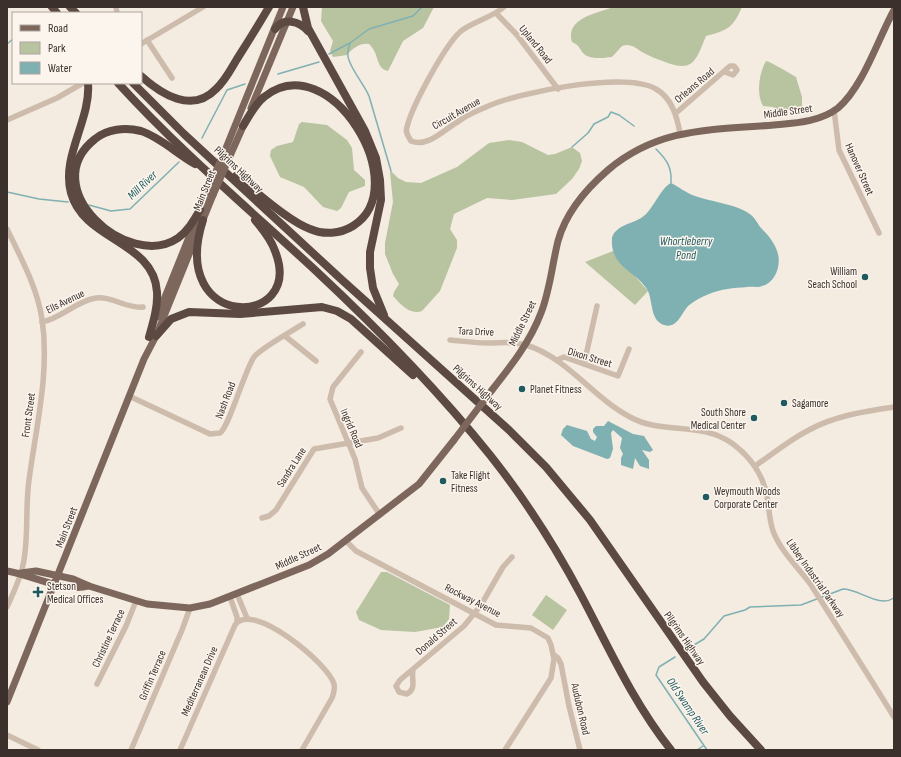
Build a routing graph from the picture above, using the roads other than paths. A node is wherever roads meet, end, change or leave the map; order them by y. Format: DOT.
graph roads {
  1 [pos="203,7"];
  2 [pos="269,7"];
  3 [pos="284,7"];
  4 [pos="293,7"];
  5 [pos="303,7"];
  6 [pos="504,7"];
  7 [pos="894,10"];
  8 [pos="496,13"];
  9 [pos="287,21"];
  10 [pos="275,29"];
  11 [pos="312,36"];
  12 [pos="147,40"];
  13 [pos="142,43"];
  14 [pos="725,72"];
  15 [pos="142,77"];
  16 [pos="172,78"];
  17 [pos="81,84"];
  18 [pos="88,84"];
  19 [pos="119,84"];
  20 [pos="134,84"];
  21 [pos="558,89"];
  22 [pos="834,110"];
  23 [pos="676,113"];
  24 [pos="7,120"];
  25 [pos="243,126"];
  26 [pos="680,133"];
  27 [pos="184,134"];
  28 [pos="226,155"];
  29 [pos="208,172"];
  30 [pos="211,193"];
  31 [pos="234,195"];
  32 [pos="200,210"];
  33 [pos="203,220"];
  34 [pos="7,229"];
  35 [pos="879,233"];
  36 [pos="597,306"];
  37 [pos="143,307"];
  38 [pos="385,318"];
  39 [pos="42,322"];
  40 [pos="303,324"];
  41 [pos="285,336"];
  42 [pos="152,337"];
  43 [pos="450,340"];
  44 [pos="526,345"];
  45 [pos="629,349"];
  46 [pos="361,352"];
  47 [pos="557,360"];
  48 [pos="316,361"];
  49 [pos="584,364"];
  50 [pos="129,396"];
  51 [pos="894,407"];
  52 [pos="458,417"];
  53 [pos="401,428"];
  54 [pos="348,443"];
  55 [pos="755,466"];
  56 [pos="380,515"];
  57 [pos="262,518"];
  58 [pos="346,541"];
  59 [pos="512,557"];
  60 [pos="7,571"];
  61 [pos="21,573"];
  62 [pos="58,576"];
  63 [pos="55,584"];
  64 [pos="89,586"];
  65 [pos="234,595"];
  66 [pos="136,601"];
  67 [pos="7,607"];
  68 [pos="190,608"];
  69 [pos="474,614"];
  70 [pos="247,618"];
  71 [pos="237,622"];
  72 [pos="554,655"];
  73 [pos="413,670"];
  74 [pos="553,671"];
  75 [pos="562,673"];
  76 [pos="97,684"];
  77 [pos="7,702"];
  78 [pos="894,717"];
  79 [pos="7,735"];
  80 [pos="38,750"];
  81 [pos="131,750"];
  82 [pos="180,750"];
  83 [pos="302,750"];
  84 [pos="505,750"];
  85 [pos="580,750"];
  86 [pos="671,750"];
  87 [pos="761,750"];
  1 -- 12 [label="street"];
  2 -- 15 [label="highway"];
  3 -- 10 [label="main road, Main Street"];
  4 -- 9 [label="main road, Main Street"];
  5 -- 11 [label="highway"];
  6 -- 8 [label="street, Circuit Avenue"];
  7 -- 22 [label="main road, Middle Street"];
  8 -- 21 [label="street, Upland Road"];
  8 -- 21 [label="street, Circuit Avenue"];
  9 -- 10 [label="highway"];
  9 -- 11 [label="highway"];
  9 -- 25 [label="main road, Main Street"];
  10 -- 28 [label="main road, Main Street"];
  11 -- 38 [label="highway"];
  12 -- 13 [label="street"];
  12 -- 16 [label="street"];
  14 -- 23 [label="street, Orleans Road"];
  17 -- 24 [label="street"];
  18 -- 42 [label="highway"];
  19 -- 29 [label="highway, Pilgrims Highway"];
  20 -- 27 [label="highway, Pilgrims Highway"];
  21 -- 23 [label="street, Circuit Avenue"];
  22 -- 26 [label="main road, Middle Street"];
  22 -- 35 [label="street, Hanover Street"];
  23 -- 26 [label="street, Circuit Avenue"];
  25 -- 27 [label="highway"];
  25 -- 28 [label="main road, Main Street"];
  26 -- 44 [label="main road, Middle Street"];
  27 -- 38 [label="highway, Pilgrims Highway"];
  28 -- 30 [label="main road, Main Street, bridge"];
  29 -- 31 [label="highway, Pilgrims Highway"];
  29 -- 32 [label="highway"];
  30 -- 32 [label="main road, Main Street"];
  30 -- 33 [label="main road, Main Street"];
  31 -- 33 [label="highway"];
  31 -- 52 [label="highway, Pilgrims Highway"];
  32 -- 42 [label="main road, Main Street"];
  33 -- 42 [label="main road, Main Street"];
  34 -- 39 [label="street, Front Street"];
  36 -- 49 [label="street"];
  37 -- 39 [label="street, Ells Avenue"];
  38 -- 87 [label="highway, Pilgrims Highway"];
  39 -- 61 [label="street, Front Street"];
  40 -- 41 [label="street, Nash Road"];
  41 -- 48 [label="street"];
  41 -- 50 [label="street, Nash Road"];
  42 -- 50 [label="main road, Main Street"];
  42 -- 52 [label="highway"];
  43 -- 44 [label="street, Tara Drive"];
  44 -- 47 [label="street, Libbey Industrial Parkway"];
  44 -- 56 [label="main road, Middle Street, bridge"];
  45 -- 49 [label="street, Dixon Street"];
  46 -- 54 [label="street, Ingrid Road"];
  47 -- 49 [label="street, Dixon Street"];
  47 -- 55 [label="street, Libbey Industrial Parkway"];
  50 -- 62 [label="main road, Main Street"];
  51 -- 55 [label="street"];
  52 -- 86 [label="highway, Pilgrims Highway"];
  53 -- 54 [label="street, Sandra Lane"];
  54 -- 56 [label="street, Ingrid Road"];
  54 -- 57 [label="street, Sandra Lane"];
  55 -- 78 [label="street, Libbey Industrial Parkway"];
  56 -- 58 [label="main road, Middle Street"];
  58 -- 65 [label="main road, Middle Street"];
  58 -- 69 [label="street, Rockway Avenue"];
  59 -- 69 [label="street, Donald Street"];
  60 -- 61 [label="main road"];
  61 -- 62 [label="main road, Middle Street"];
  61 -- 63 [label="main road, Middle Street"];
  61 -- 67 [label="street, Front Street"];
  62 -- 63 [label="main road, Main Street"];
  62 -- 64 [label="main road, Middle Street"];
  63 -- 64 [label="main road, Middle Street"];
  63 -- 77 [label="main road, Main Street"];
  64 -- 66 [label="main road, Middle Street"];
  65 -- 68 [label="main road, Middle Street"];
  65 -- 70 [label="street"];
  65 -- 71 [label="street"];
  66 -- 68 [label="main road, Middle Street"];
  66 -- 76 [label="street, Christine Terrace"];
  68 -- 81 [label="street, Griffin Terrace"];
  69 -- 72 [label="street, Rockway Avenue"];
  69 -- 73 [label="street, Donald Street"];
  70 -- 71 [label="street"];
  70 -- 83 [label="street"];
  71 -- 82 [label="street, Mediterranean Drive"];
  72 -- 74 [label="street, Rockway Avenue"];
  72 -- 75 [label="street, Audubon Road"];
  74 -- 75 [label="street, Audubon Road"];
  74 -- 84 [label="street, Rockway Avenue"];
  75 -- 85 [label="street, Audubon Road"];
  79 -- 80 [label="street"];
}
